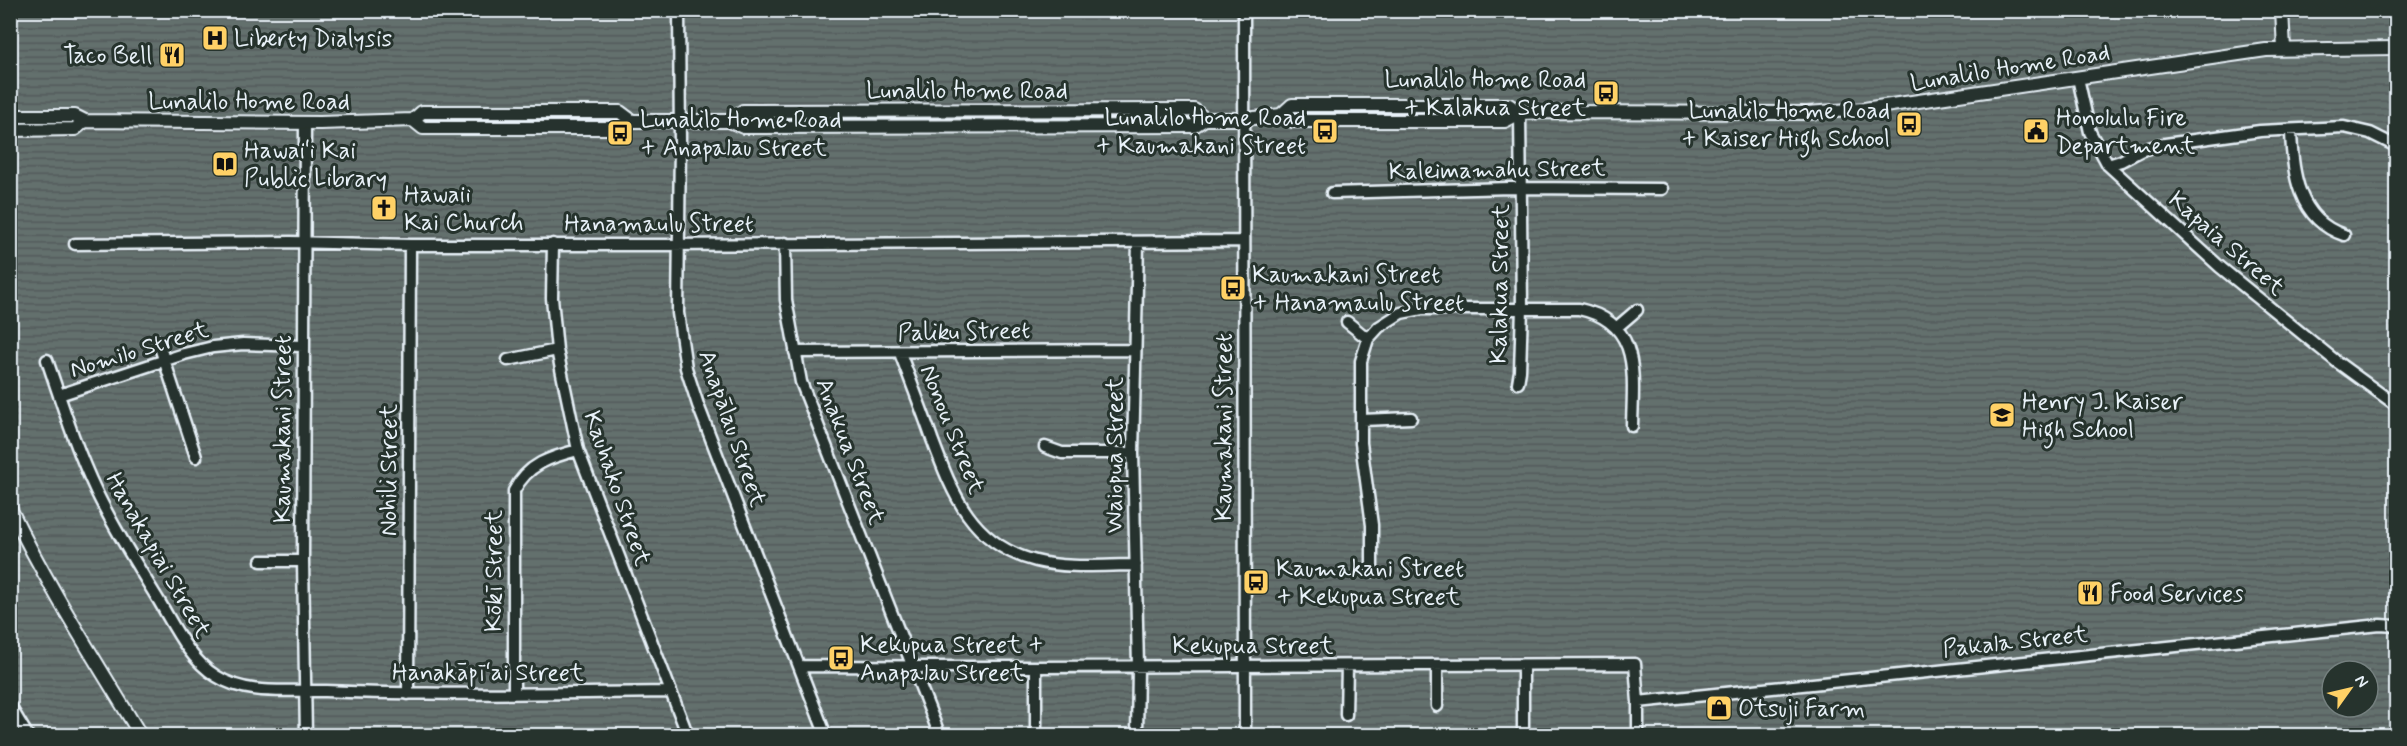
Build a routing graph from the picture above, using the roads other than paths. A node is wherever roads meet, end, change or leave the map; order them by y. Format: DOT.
graph roads {
  1 [pos="678,10"];
  2 [pos="1244,10"];
  3 [pos="2282,10"];
  4 [pos="2397,48"];
  5 [pos="2284,50"];
  6 [pos="2078,78"];
  7 [pos="1520,113"];
  8 [pos="10,116"];
  9 [pos="1245,119"];
  10 [pos="85,121"];
  11 [pos="680,121"];
  12 [pos="305,123"];
  13 [pos="10,130"];
  14 [pos="2291,130"];
  15 [pos="2397,146"];
  16 [pos="2108,165"];
  17 [pos="1522,188"];
  18 [pos="1662,189"];
  19 [pos="1332,193"];
  20 [pos="2344,234"];
  21 [pos="1243,240"];
  22 [pos="304,242"];
  23 [pos="785,243"];
  24 [pos="1138,243"];
  25 [pos="75,244"];
  26 [pos="552,244"];
  27 [pos="410,245"];
  28 [pos="680,245"];
  29 [pos="1522,308"];
  30 [pos="1637,309"];
  31 [pos="1347,322"];
  32 [pos="1616,328"];
  33 [pos="1368,339"];
  34 [pos="158,341"];
  35 [pos="303,346"];
  36 [pos="557,350"];
  37 [pos="1135,350"];
  38 [pos="795,352"];
  39 [pos="900,353"];
  40 [pos="47,360"];
  41 [pos="508,360"];
  42 [pos="163,361"];
  43 [pos="1518,383"];
  44 [pos="59,395"];
  45 [pos="2397,405"];
  46 [pos="1411,418"];
  47 [pos="1362,420"];
  48 [pos="1632,426"];
  49 [pos="1046,447"];
  50 [pos="578,450"];
  51 [pos="1133,453"];
  52 [pos="196,457"];
  53 [pos="10,508"];
  54 [pos="261,561"];
  55 [pos="303,561"];
  56 [pos="1136,565"];
  57 [pos="1372,571"];
  58 [pos="2397,626"];
  59 [pos="1437,665"];
  60 [pos="800,666"];
  61 [pos="912,666"];
  62 [pos="1138,666"];
  63 [pos="1245,666"];
  64 [pos="1347,666"];
  65 [pos="1523,666"];
  66 [pos="1036,667"];
  67 [pos="306,690"];
  68 [pos="671,692"];
  69 [pos="514,693"];
  70 [pos="408,694"];
  71 [pos="1638,702"];
  72 [pos="10,706"];
  73 [pos="1437,706"];
  74 [pos="1346,715"];
  75 [pos="28,735"];
  76 [pos="141,735"];
  77 [pos="306,735"];
  78 [pos="688,735"];
  79 [pos="826,735"];
  80 [pos="940,735"];
  81 [pos="1036,735"];
  82 [pos="1137,735"];
  83 [pos="1245,735"];
  84 [pos="1523,735"];
  85 [pos="1638,735"];
  1 -- 11 [label="street, Anapālau Street"];
  2 -- 9 [label="street, Kaumakani Street"];
  3 -- 5 [label="main road"];
  4 -- 5 [label="main road, Lunalilo Home Road"];
  5 -- 6 [label="main road, Lunalilo Home Road"];
  6 -- 7 [label="main road, Lunalilo Home Road"];
  6 -- 16 [label="street, Kapaia Street"];
  7 -- 9 [label="main road, Lunalilo Home Road"];
  7 -- 17 [label="street, Kalakua Street"];
  8 -- 10 [label="main road, Lunalilo Home Road"];
  9 -- 11 [label="main road, Lunalilo Home Road"];
  9 -- 21 [label="street, Kaumakani Street"];
  10 -- 12 [label="main road, Lunalilo Home Road"];
  10 -- 13 [label="main road, Lunalilo Home Road"];
  11 -- 12 [label="main road, Lunalilo Home Road"];
  11 -- 28 [label="street, Anapālau Street"];
  12 -- 22 [label="street, Kaumakani Street"];
  14 -- 15 [label="street"];
  14 -- 16 [label="street"];
  14 -- 20 [label="street"];
  16 -- 45 [label="street, Kapaia Street"];
  17 -- 18 [label="street, Kaleimamahu Street"];
  17 -- 19 [label="street, Kaleimamahu Street"];
  17 -- 29 [label="street, Kalakua Street"];
  21 -- 24 [label="street, Hanamaulu Street"];
  21 -- 63 [label="street, Kaumakani Street"];
  22 -- 25 [label="street, Hanamaulu Street"];
  22 -- 27 [label="street, Hanamaulu Street"];
  22 -- 35 [label="street, Kaumakani Street"];
  23 -- 24 [label="street, Hanamaulu Street"];
  23 -- 28 [label="street, Hanamaulu Street"];
  23 -- 38 [label="street, Anakua Street"];
  24 -- 37 [label="street, Waiopua Street"];
  26 -- 27 [label="street, Hanamaulu Street"];
  26 -- 28 [label="street, Hanamaulu Street"];
  26 -- 36 [label="street, Kauhako Street"];
  27 -- 70 [label="street, Nohili Street"];
  28 -- 60 [label="street, Anapālau Street"];
  29 -- 32 [label="street"];
  29 -- 33 [label="street"];
  29 -- 43 [label="street, Kalakua Street"];
  30 -- 32 [label="street"];
  31 -- 33 [label="street"];
  32 -- 48 [label="street"];
  33 -- 47 [label="street"];
  34 -- 42 [label="street"];
  35 -- 42 [label="street, Nomilo Street"];
  35 -- 55 [label="street, Kaumakani Street"];
  36 -- 41 [label="street"];
  36 -- 50 [label="street, Kauhako Street"];
  37 -- 39 [label="street, Paliku Street"];
  37 -- 51 [label="street, Waiopua Street"];
  38 -- 39 [label="street, Paliku Street"];
  38 -- 61 [label="street, Anakua Street"];
  39 -- 56 [label="street, Nonou Street"];
  40 -- 44 [label="street, Hanakapiai Street"];
  42 -- 44 [label="street, Nomilo Street"];
  42 -- 52 [label="street"];
  44 -- 67 [label="street, Hanakapiai Street"];
  46 -- 47 [label="street"];
  47 -- 57 [label="street"];
  49 -- 51 [label="street"];
  50 -- 68 [label="street, Kauhako Street"];
  50 -- 69 [label="street, Kōkī Street"];
  51 -- 56 [label="street, Waiopua Street"];
  53 -- 76 [label="main road"];
  54 -- 55 [label="street"];
  55 -- 67 [label="street, Kaumakani Street"];
  56 -- 62 [label="street, Waiopua Street"];
  58 -- 71 [label="street, Pakala Street"];
  59 -- 64 [label="street, Kekupua Street"];
  59 -- 65 [label="street, Kekupua Street"];
  59 -- 73 [label="street"];
  60 -- 61 [label="street, Kekupua Street"];
  60 -- 79 [label="street, Anapālau Street"];
  61 -- 66 [label="street, Kekupua Street"];
  61 -- 80 [label="street, Anakua Street"];
  62 -- 63 [label="street, Kekupua Street"];
  62 -- 66 [label="street, Kekupua Street"];
  62 -- 82 [label="street, Waiopua Street"];
  63 -- 64 [label="street, Kekupua Street"];
  63 -- 83 [label="street, Kaumakani Street"];
  64 -- 74 [label="street"];
  65 -- 71 [label="street, Kekupua Street"];
  65 -- 84 [label="street"];
  66 -- 81 [label="street"];
  67 -- 70 [label="street, Hanakāpī‘ai Street"];
  67 -- 77 [label="street, Kaumakani Street"];
  68 -- 69 [label="street, Hanakāpī‘ai Street"];
  68 -- 78 [label="street, Kauhako Street"];
  69 -- 70 [label="street, Hanakāpī‘ai Street"];
  71 -- 85 [label="street, Kekupua Street"];
  72 -- 75 [label="street"];
}
